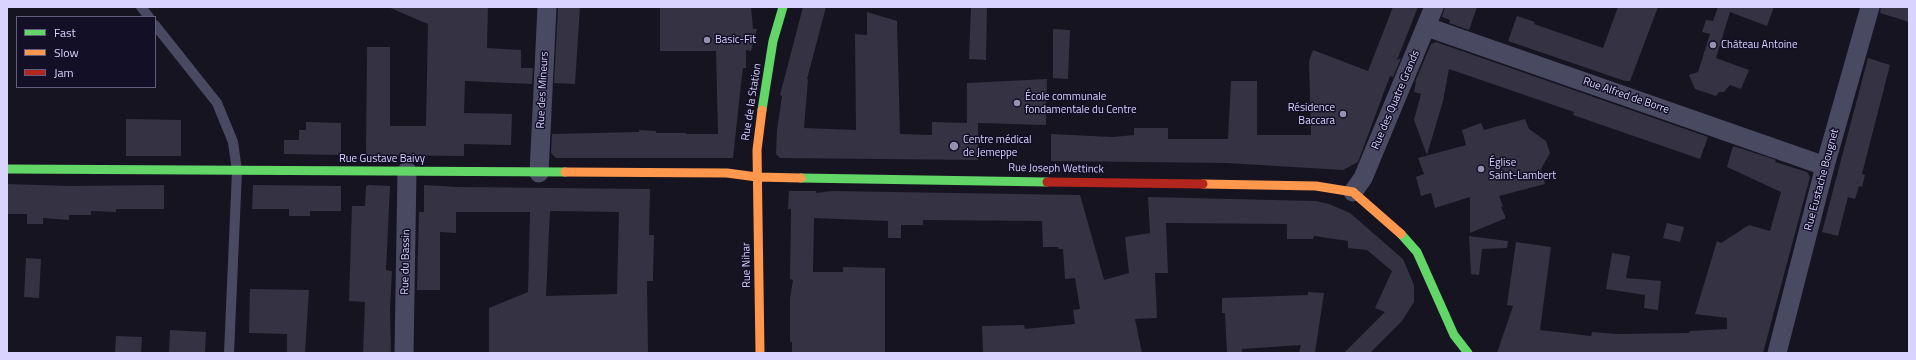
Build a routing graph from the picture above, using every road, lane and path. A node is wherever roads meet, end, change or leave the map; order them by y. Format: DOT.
graph roads {
  1 [pos="141,7"];
  2 [pos="546,7"];
  3 [pos="783,7"];
  4 [pos="1434,7"];
  5 [pos="1870,7"];
  6 [pos="148,16"];
  7 [pos="156,26"];
  8 [pos="1427,27"];
  9 [pos="1825,166"];
  10 [pos="7,169"];
  11 [pos="237,171"];
  12 [pos="407,171"];
  13 [pos="539,173"];
  14 [pos="757,177"];
  15 [pos="1353,192"];
  16 [pos="229,353"];
  17 [pos="404,353"];
  18 [pos="760,353"];
  19 [pos="1468,353"];
  20 [pos="1777,353"];
  1 -- 6 [label="lane"];
  2 -- 13 [label="street, Rue des Mineurs"];
  3 -- 14 [label="street, Rue de la Station"];
  4 -- 8 [label="street, Rue des Quatre Grands"];
  5 -- 9 [label="street, Rue Eustache Bougnet"];
  7 -- 11 [label="lane"];
  8 -- 9 [label="street, Rue Alfred de Borre"];
  8 -- 15 [label="street, Rue des Quatre Grands"];
  9 -- 20 [label="street, Rue Eustache Bougnet"];
  10 -- 11 [label="street, Rue Gustave Baivy"];
  11 -- 12 [label="street, Rue Gustave Baivy"];
  11 -- 16 [label="lane"];
  12 -- 13 [label="street, Rue Gustave Baivy"];
  12 -- 17 [label="street, Rue du Bassin"];
  13 -- 14 [label="street, Rue Gustave Baivy"];
  14 -- 15 [label="street, Rue Joseph Wettinck"];
  14 -- 18 [label="street, Rue Nihar"];
  15 -- 19 [label="street"];
}
